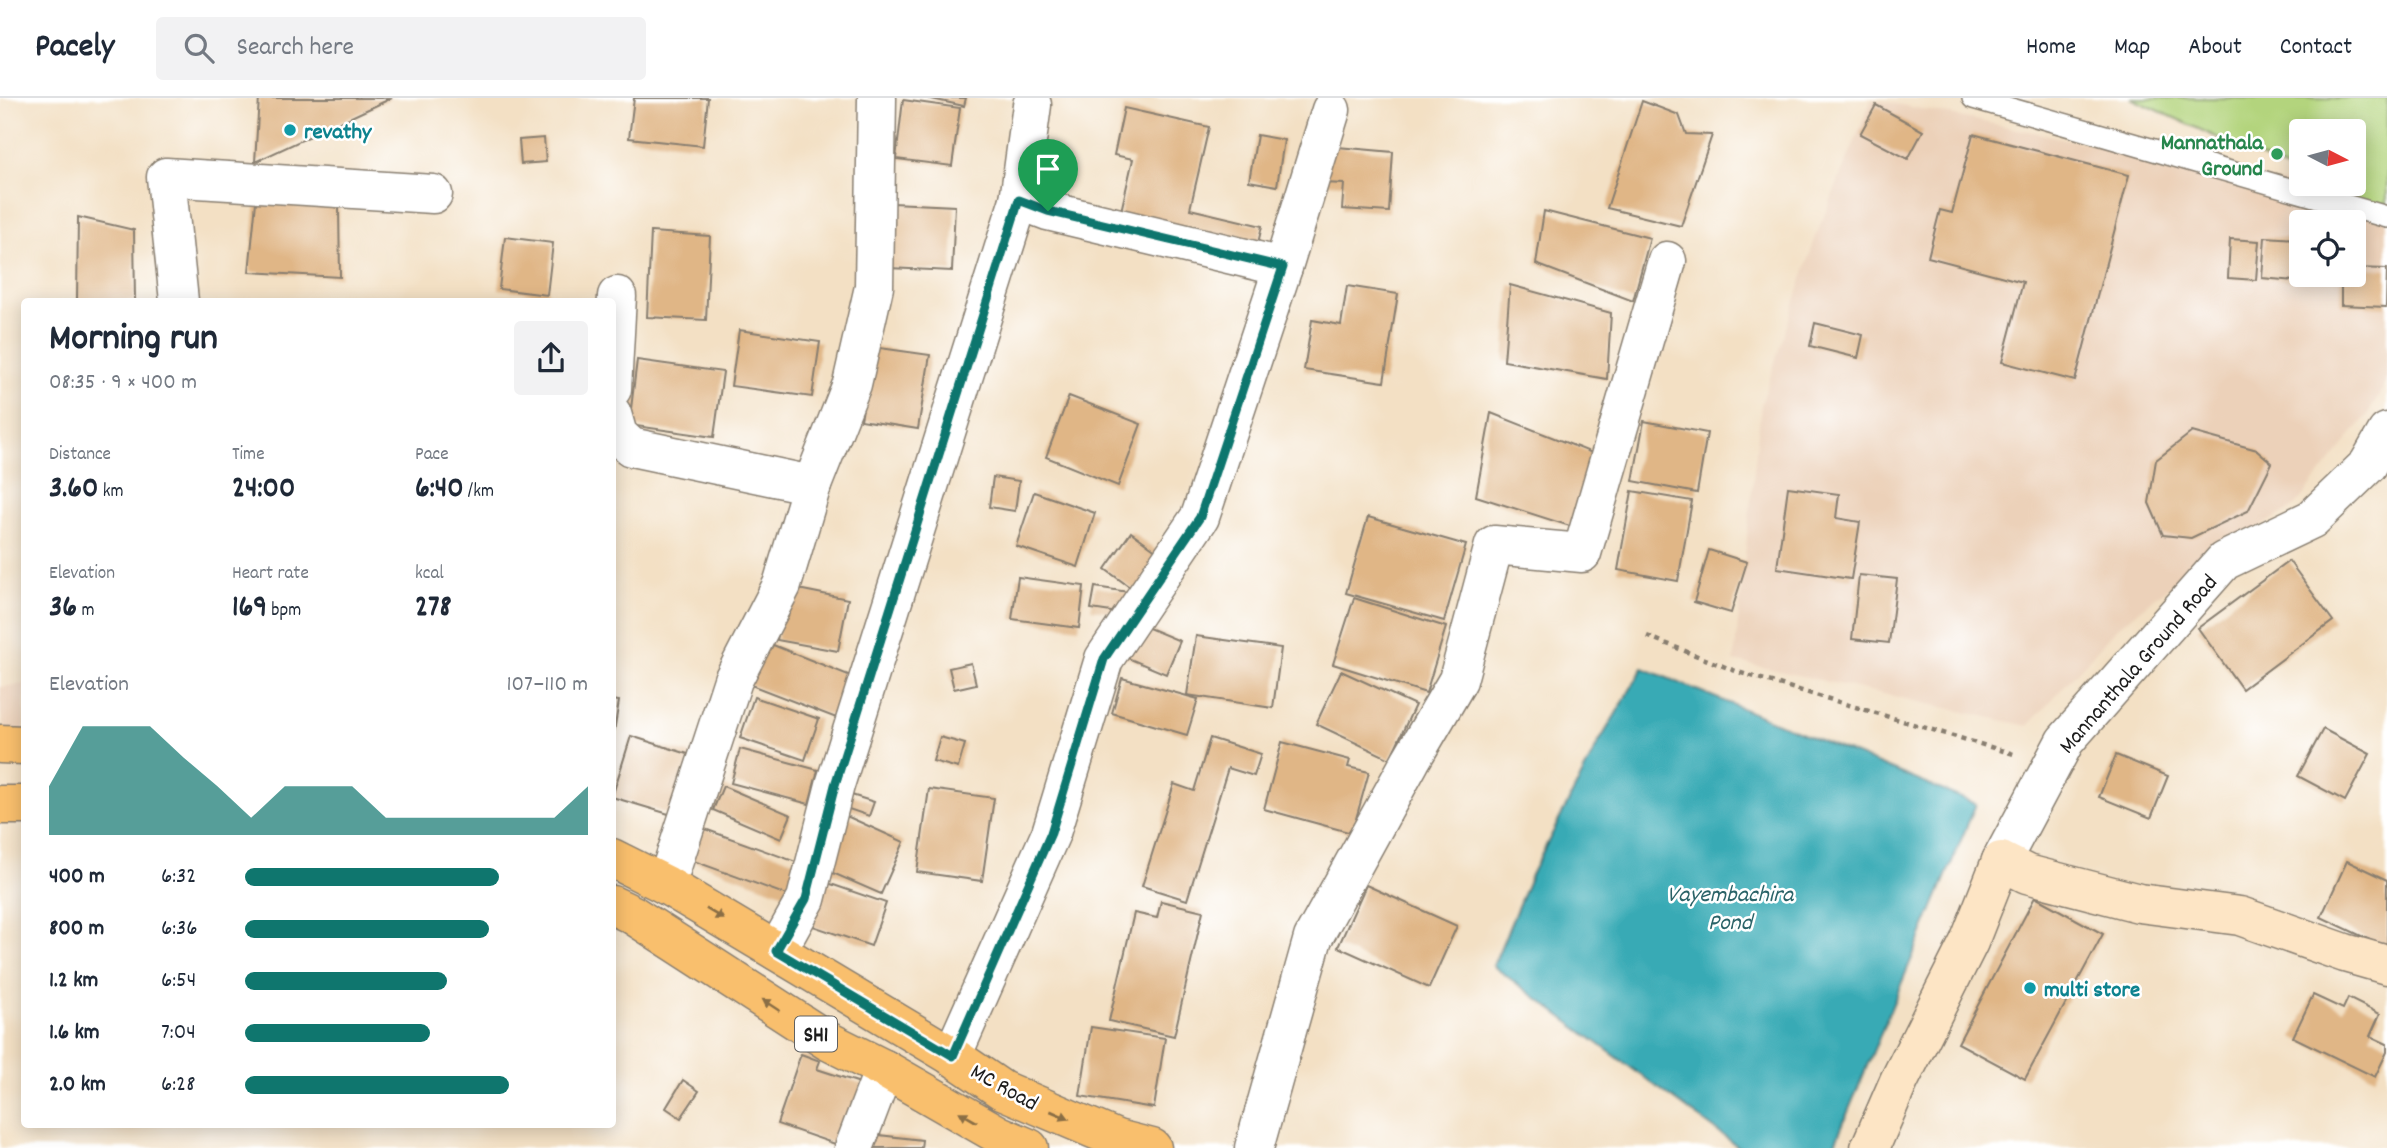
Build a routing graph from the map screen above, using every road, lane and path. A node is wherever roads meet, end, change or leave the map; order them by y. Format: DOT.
graph roads {
  1 [pos="877,98"];
  2 [pos="1973,98"];
  3 [pos="1032,105"];
  4 [pos="1331,110"];
  5 [pos="433,194"];
  6 [pos="1019,200"];
  7 [pos="2387,217"];
  8 [pos="1667,261"];
  9 [pos="1283,267"];
  10 [pos="617,296"];
  11 [pos="179,298"];
  12 [pos="616,315"];
  13 [pos="616,428"];
  14 [pos="2387,432"];
  15 [pos="812,485"];
  16 [pos="1647,636"];
  17 [pos="0,744"];
  18 [pos="21,745"];
  19 [pos="2051,766"];
  20 [pos="0,805"];
  21 [pos="21,805"];
  22 [pos="616,860"];
  23 [pos="2001,861"];
  24 [pos="666,885"];
  25 [pos="616,907"];
  26 [pos="776,951"];
  27 [pos="2387,965"];
  28 [pos="953,1056"];
  29 [pos="884,1069"];
  30 [pos="853,1148"];
  31 [pos="1029,1148"];
  32 [pos="1152,1148"];
  33 [pos="1254,1148"];
  34 [pos="1870,1148"];
  1 -- 15 [label="street"];
  2 -- 7 [label="lane"];
  3 -- 6 [label="street"];
  4 -- 9 [label="street"];
  5 -- 11 [label="street"];
  6 -- 9 [label="street"];
  6 -- 26 [label="street"];
  8 -- 33 [label="street"];
  9 -- 28 [label="street"];
  10 -- 12 [label="street"];
  13 -- 15 [label="street"];
  14 -- 19 [label="street, Mannanthala Ground Road"];
  15 -- 24 [label="street"];
  16 -- 19 [label="path"];
  17 -- 18 [label="main road"];
  19 -- 23 [label="street, Mannanthala Ground Road"];
  20 -- 21 [label="main road"];
  22 -- 24 [label="main road, MC Road / SH1"];
  23 -- 27 [label="street"];
  23 -- 34 [label="street, Mannanthala Ground Road"];
  24 -- 26 [label="main road, MC Road / SH1, one-way"];
  29 -- 25 [label="main road, MC Road / SH1, one-way"];
  26 -- 28 [label="main road, MC Road / SH1"];
  28 -- 32 [label="main road, MC Road / SH1, one-way"];
  29 -- 30 [label="street"];
  31 -- 29 [label="main road, MC Road / SH1, one-way"];
}
